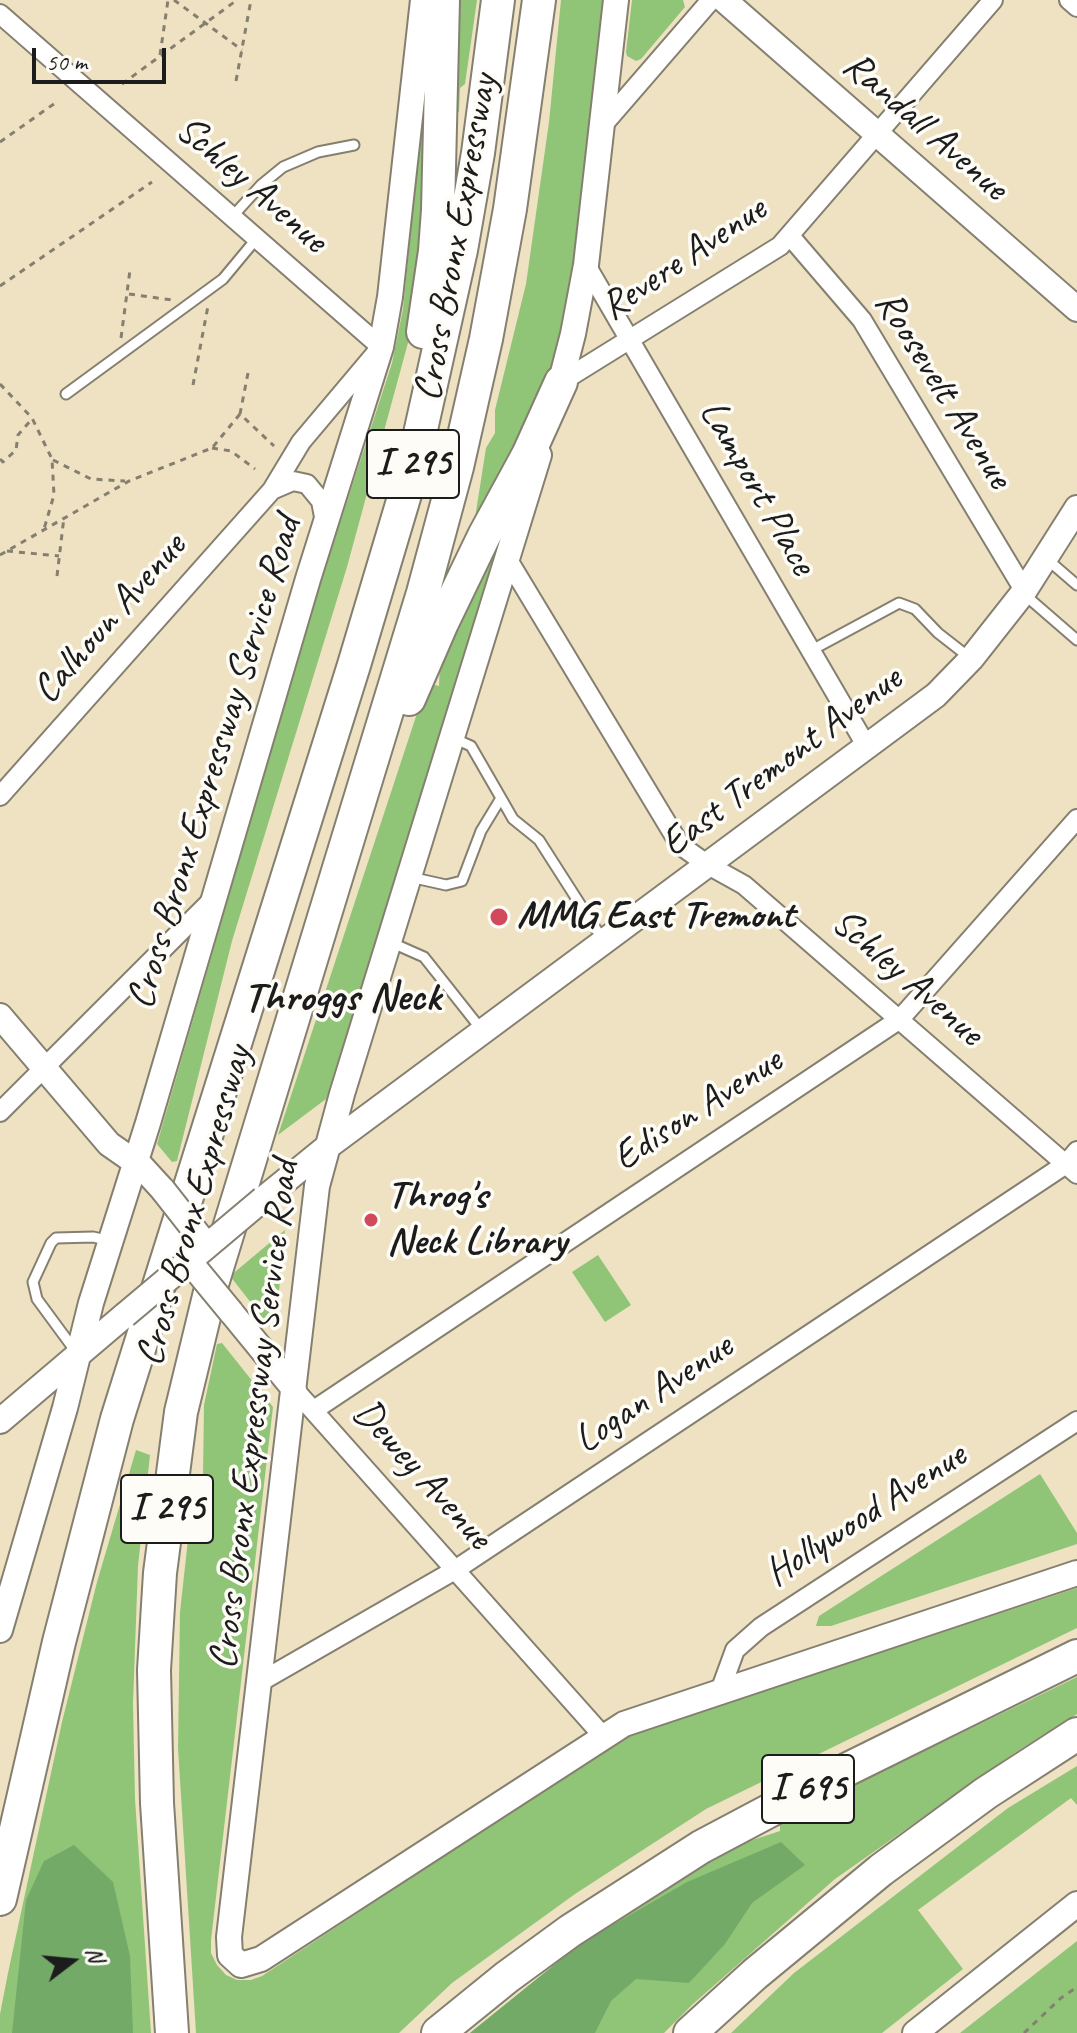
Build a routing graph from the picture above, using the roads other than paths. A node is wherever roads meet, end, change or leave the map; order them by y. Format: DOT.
graph roads {
  1 [pos="423,0"];
  2 [pos="443,0"];
  3 [pos="498,0"];
  4 [pos="539,0"];
  5 [pos="616,0"];
  6 [pos="711,0"];
  7 [pos="724,0"];
  8 [pos="993,0"];
  9 [pos="1069,0"];
  10 [pos="1077,7"];
  11 [pos="0,14"];
  12 [pos="602,126"];
  13 [pos="876,134"];
  14 [pos="354,145"];
  15 [pos="232,217"];
  16 [pos="790,236"];
  17 [pos="257,238"];
  18 [pos="586,265"];
  19 [pos="1077,309"];
  20 [pos="630,340"];
  21 [pos="381,347"];
  22 [pos="561,382"];
  23 [pos="66,394"];
  24 [pos="272,490"];
  25 [pos="1077,508"];
  26 [pos="325,525"];
  27 [pos="1045,558"];
  28 [pos="508,560"];
  29 [pos="1077,585"];
  30 [pos="1023,591"];
  31 [pos="1077,640"];
  32 [pos="810,651"];
  33 [pos="971,659"];
  34 [pos="354,665"];
  35 [pos="453,738"];
  36 [pos="867,747"];
  37 [pos="0,796"];
  38 [pos="501,798"];
  39 [pos="1077,819"];
  40 [pos="708,865"];
  41 [pos="335,875"];
  42 [pos="410,877"];
  43 [pos="214,898"];
  44 [pos="389,942"];
  45 [pos="604,942"];
  46 [pos="0,1016"];
  47 [pos="900,1019"];
  48 [pos="483,1032"];
  49 [pos="44,1068"];
  50 [pos="0,1112"];
  51 [pos="327,1147"];
  52 [pos="135,1163"];
  53 [pos="1073,1163"];
  54 [pos="111,1241"];
  55 [pos="198,1253"];
  56 [pos="78,1355"];
  57 [pos="294,1389"];
  58 [pos="314,1410"];
  59 [pos="0,1421"];
  60 [pos="1077,1421"];
  61 [pos="455,1570"];
  62 [pos="1077,1573"];
  63 [pos="0,1630"];
  64 [pos="1077,1656"];
  65 [pos="260,1682"];
  66 [pos="720,1691"];
  67 [pos="1077,1734"];
  68 [pos="603,1736"];
  69 [pos="0,1899"];
  70 [pos="1077,1904"];
  71 [pos="172,2033"];
  72 [pos="438,2033"];
  73 [pos="690,2033"];
  74 [pos="915,2033"];
  1 -- 21 [label="main road, Cross Bronx Expressway Service Road"];
  2 -- 34 [label="highway"];
  3 -- 34 [label="highway, Cross Bronx Expressway / I 295"];
  4 -- 41 [label="highway, Cross Bronx Expressway / I 295"];
  5 -- 12 [label="main road, Cross Bronx Expressway Service Road"];
  6 -- 12 [label="street"];
  7 -- 13 [label="main road, Randall Avenue"];
  8 -- 13 [label="street, Revere Avenue"];
  9 -- 10 [label="street"];
  11 -- 15 [label="street, Schley Avenue"];
  12 -- 18 [label="main road, Cross Bronx Expressway Service Road"];
  13 -- 16 [label="street, Revere Avenue"];
  13 -- 19 [label="main road, Randall Avenue"];
  14 -- 15 [label="lane"];
  15 -- 17 [label="street, Schley Avenue"];
  16 -- 20 [label="street, Revere Avenue"];
  16 -- 30 [label="street, Roosevelt Avenue"];
  17 -- 21 [label="street, Schley Avenue"];
  17 -- 23 [label="lane"];
  18 -- 20 [label="street, Lamport Place"];
  18 -- 22 [label="main road, Cross Bronx Expressway Service Road"];
  20 -- 22 [label="street, Revere Avenue"];
  20 -- 32 [label="street, Lamport Place"];
  21 -- 24 [label="street, Calhoun Avenue"];
  21 -- 26 [label="main road, Cross Bronx Expressway Service Road"];
  22 -- 28 [label="main road, Cross Bronx Expressway Service Road"];
  22 -- 41 [label="highway"];
  24 -- 26 [label="street"];
  24 -- 37 [label="street, Calhoun Avenue"];
  25 -- 27 [label="main road, East Tremont Avenue"];
  26 -- 43 [label="main road, Cross Bronx Expressway Service Road"];
  27 -- 29 [label="lane"];
  27 -- 30 [label="main road, East Tremont Avenue"];
  28 -- 35 [label="main road, Cross Bronx Expressway Service Road"];
  28 -- 40 [label="street, Schley Avenue"];
  30 -- 31 [label="lane"];
  30 -- 33 [label="main road, East Tremont Avenue"];
  32 -- 33 [label="lane"];
  32 -- 36 [label="street, Lamport Place"];
  33 -- 36 [label="main road, East Tremont Avenue"];
  34 -- 69 [label="highway, Cross Bronx Expressway / I 295"];
  35 -- 38 [label="lane"];
  35 -- 42 [label="main road, Cross Bronx Expressway Service Road"];
  36 -- 40 [label="main road, East Tremont Avenue"];
  38 -- 42 [label="lane"];
  38 -- 45 [label="lane"];
  39 -- 47 [label="street, Edison Avenue"];
  40 -- 45 [label="main road, East Tremont Avenue"];
  40 -- 47 [label="street, Schley Avenue"];
  41 -- 71 [label="highway, Cross Bronx Expressway / I 295"];
  42 -- 44 [label="main road, Cross Bronx Expressway Service Road"];
  43 -- 49 [label="street"];
  43 -- 52 [label="main road, Cross Bronx Expressway Service Road"];
  44 -- 48 [label="lane"];
  44 -- 51 [label="main road, Cross Bronx Expressway Service Road"];
  45 -- 48 [label="main road, East Tremont Avenue"];
  46 -- 49 [label="main road, Dewey Avenue"];
  47 -- 53 [label="street, Schley Avenue"];
  47 -- 58 [label="street, Edison Avenue"];
  48 -- 51 [label="main road, East Tremont Avenue"];
  49 -- 50 [label="street"];
  49 -- 52 [label="main road, Dewey Avenue"];
  51 -- 55 [label="main road, East Tremont Avenue, bridge"];
  51 -- 57 [label="main road, Cross Bronx Expressway Service Road"];
  52 -- 54 [label="main road, Cross Bronx Expressway Service Road"];
  52 -- 55 [label="main road, Dewey Avenue, bridge"];
  53 -- 61 [label="street, Logan Avenue"];
  54 -- 56 [label="main road, Cross Bronx Expressway Service Road"];
  54 -- 56 [label="lane"];
  55 -- 56 [label="main road, East Tremont Avenue, bridge"];
  55 -- 57 [label="main road, Dewey Avenue, bridge"];
  56 -- 59 [label="main road, East Tremont Avenue"];
  56 -- 63 [label="main road, Cross Bronx Expressway Service Road"];
  57 -- 58 [label="street, Dewey Avenue"];
  57 -- 65 [label="main road, Cross Bronx Expressway Service Road"];
  58 -- 61 [label="street, Dewey Avenue"];
  60 -- 66 [label="street, Hollywood Avenue"];
  61 -- 65 [label="street, Logan Avenue"];
  61 -- 68 [label="street, Dewey Avenue"];
  62 -- 66 [label="main road"];
  64 -- 72 [label="highway, I 695"];
  65 -- 68 [label="main road, Cross Bronx Expressway Service Road"];
  66 -- 68 [label="main road"];
  67 -- 73 [label="highway, I 695"];
  70 -- 74 [label="main road"];
}
